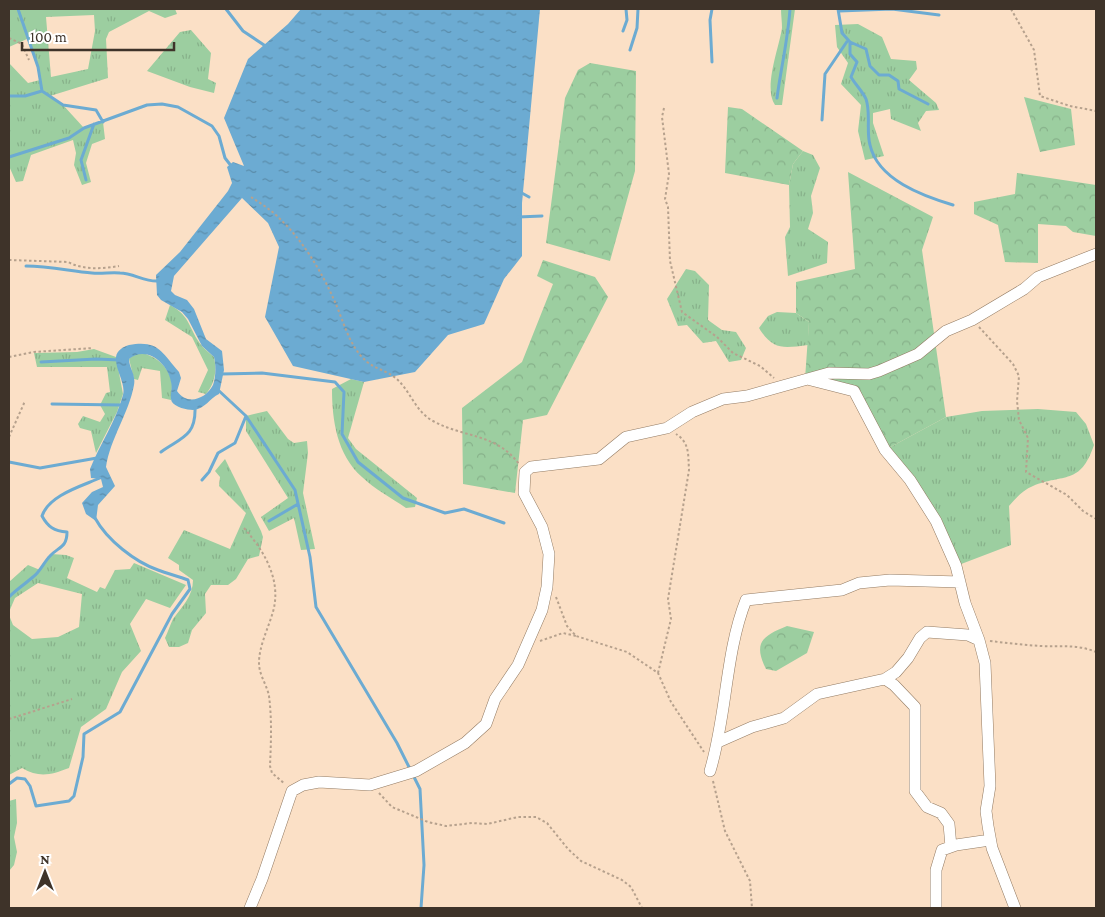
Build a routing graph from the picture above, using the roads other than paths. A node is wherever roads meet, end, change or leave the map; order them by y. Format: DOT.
graph roads {
  1 [pos="1096,254"];
  2 [pos="805,379"];
  3 [pos="960,582"];
  4 [pos="979,640"];
  5 [pos="885,680"];
  6 [pos="718,742"];
  7 [pos="710,771"];
  8 [pos="990,840"];
  9 [pos="951,847"];
  10 [pos="250,908"];
  11 [pos="936,908"];
  12 [pos="1015,908"];
  1 -- 2 [label="street"];
  2 -- 3 [label="street"];
  2 -- 10 [label="street"];
  3 -- 4 [label="street"];
  3 -- 6 [label="street"];
  4 -- 5 [label="street"];
  4 -- 8 [label="street"];
  5 -- 6 [label="street"];
  5 -- 9 [label="street"];
  6 -- 7 [label="street"];
  8 -- 9 [label="street"];
  8 -- 12 [label="street"];
  9 -- 11 [label="street"];
}
